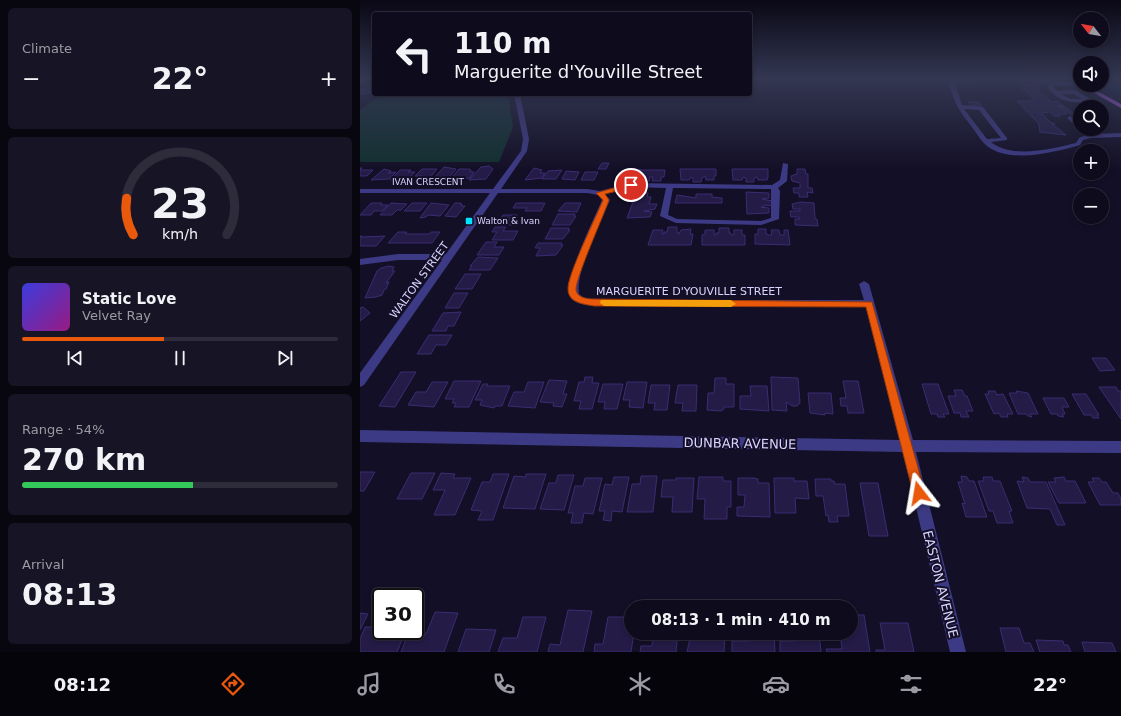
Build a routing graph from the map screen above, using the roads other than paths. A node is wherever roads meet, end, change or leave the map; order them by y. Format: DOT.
graph roads {
  1 [pos="520,109"];
  2 [pos="961,109"];
  3 [pos="982,109"];
  4 [pos="1070,118"];
  5 [pos="1073,121"];
  6 [pos="1109,135"];
  7 [pos="1121,135"];
  8 [pos="1091,136"];
  9 [pos="986,141"];
  10 [pos="785,164"];
  11 [pos="670,186"];
  12 [pos="774,187"];
  13 [pos="360,191"];
  14 [pos="496,191"];
  15 [pos="600,193"];
  16 [pos="449,257"];
  17 [pos="360,262"];
  18 [pos="864,284"];
  19 [pos="869,304"];
  20 [pos="360,382"];
  21 [pos="360,436"];
  22 [pos="908,446"];
  23 [pos="1121,447"];
  24 [pos="958,652"];
  1 -- 14 [label="street, WALTON STREET"];
  2 -- 9 [label="street"];
  3 -- 9 [label="street"];
  4 -- 5 [label="street"];
  6 -- 7 [label="street"];
  8 -- 9 [label="street"];
  10 -- 12 [label="street"];
  11 -- 12 [label="street"];
  11 -- 12 [label="street"];
  11 -- 15 [label="street"];
  13 -- 14 [label="street, IVAN CRESCENT"];
  14 -- 15 [label="street"];
  14 -- 16 [label="street, WALTON STREET"];
  15 -- 19 [label="street, MARGUERITE D'YOUVILLE STREET"];
  16 -- 17 [label="street"];
  16 -- 20 [label="street, WALTON STREET"];
  18 -- 19 [label="street, EASTON AVENUE"];
  19 -- 22 [label="street, EASTON AVENUE"];
  21 -- 22 [label="street, DUNBAR AVENUE"];
  22 -- 23 [label="street, DUNBAR AVENUE"];
  22 -- 24 [label="street, EASTON AVENUE"];
}
